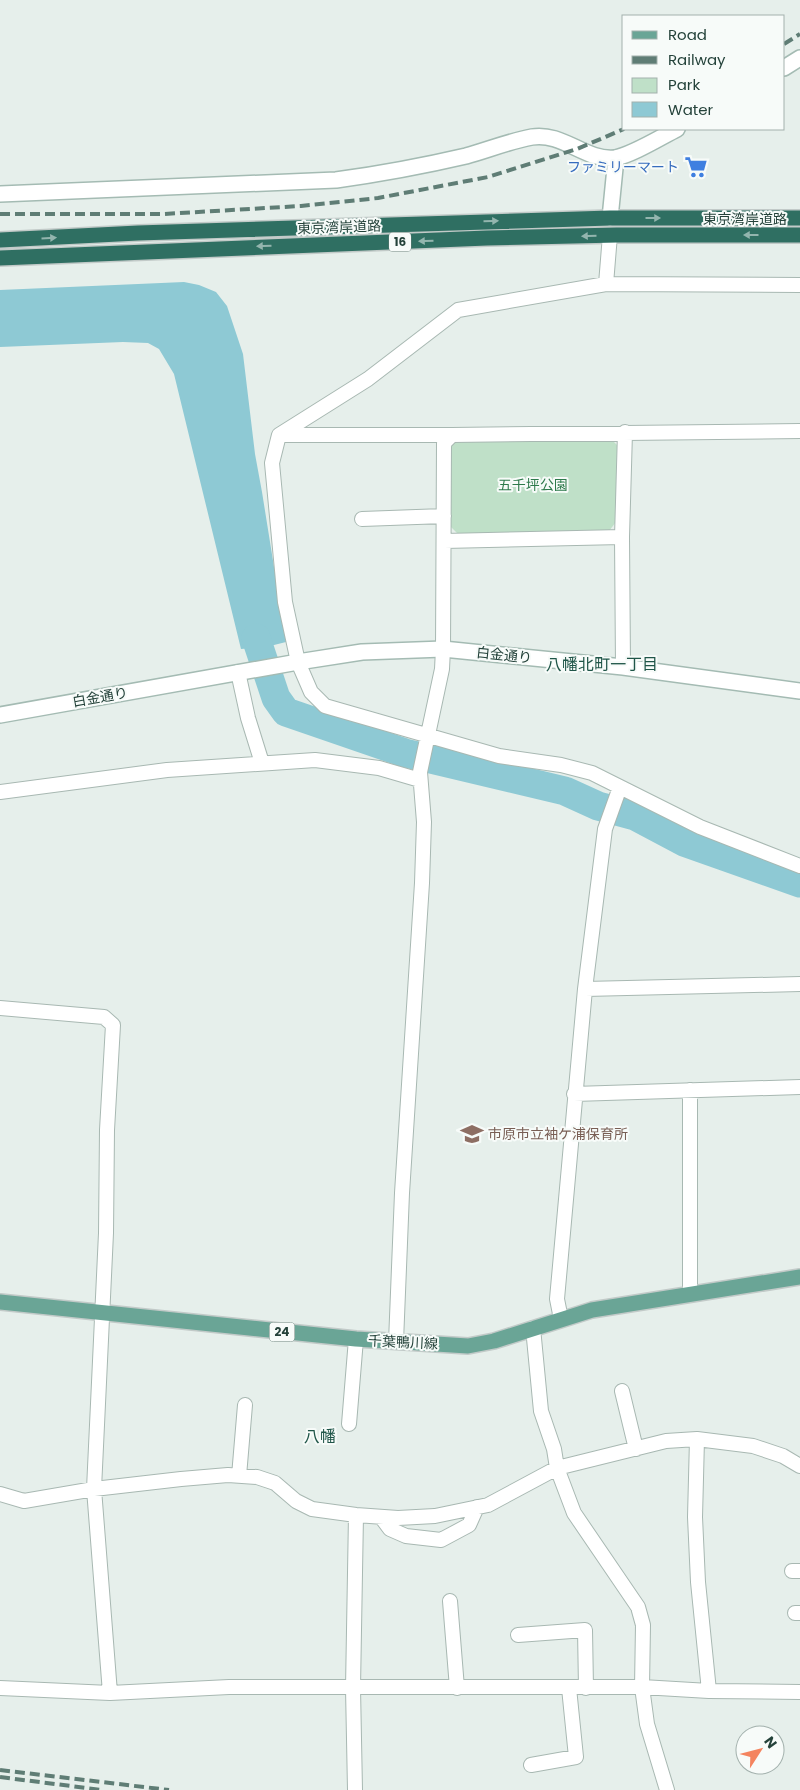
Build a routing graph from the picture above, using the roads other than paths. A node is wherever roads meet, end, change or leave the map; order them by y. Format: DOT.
graph roads {
  1 [pos="800,58"];
  2 [pos="785,67"];
  3 [pos="675,130"];
  4 [pos="616,158"];
  5 [pos="0,194"];
  6 [pos="610,218"];
  7 [pos="800,218"];
  8 [pos="610,235"];
  9 [pos="800,235"];
  10 [pos="0,240"];
  11 [pos="0,258"];
  12 [pos="606,284"];
  13 [pos="800,285"];
  14 [pos="800,431"];
  15 [pos="625,432"];
  16 [pos="279,435"];
  17 [pos="452,435"];
  18 [pos="444,516"];
  19 [pos="362,519"];
  20 [pos="622,537"];
  21 [pos="444,541"];
  22 [pos="443,649"];
  23 [pos="298,662"];
  24 [pos="623,667"];
  25 [pos="238,672"];
  26 [pos="800,691"];
  27 [pos="0,715"];
  28 [pos="426,741"];
  29 [pos="262,763"];
  30 [pos="420,776"];
  31 [pos="620,787"];
  32 [pos="0,792"];
  33 [pos="800,866"];
  34 [pos="800,984"];
  35 [pos="585,989"];
  36 [pos="0,1008"];
  37 [pos="800,1087"];
  38 [pos="690,1090"];
  39 [pos="574,1094"];
  40 [pos="800,1276"];
  41 [pos="690,1294"];
  42 [pos="0,1302"];
  43 [pos="102,1312"];
  44 [pos="561,1319"];
  45 [pos="533,1328"];
  46 [pos="356,1339"];
  47 [pos="396,1342"];
  48 [pos="622,1391"];
  49 [pos="245,1405"];
  50 [pos="349,1424"];
  51 [pos="697,1439"];
  52 [pos="636,1449"];
  53 [pos="800,1466"];
  54 [pos="557,1468"];
  55 [pos="239,1476"];
  56 [pos="94,1489"];
  57 [pos="0,1494"];
  58 [pos="477,1507"];
  59 [pos="356,1516"];
  60 [pos="381,1517"];
  61 [pos="450,1601"];
  62 [pos="518,1635"];
  63 [pos="0,1688"];
  64 [pos="353,1688"];
  65 [pos="457,1688"];
  66 [pos="569,1688"];
  67 [pos="586,1688"];
  68 [pos="642,1688"];
  69 [pos="709,1691"];
  70 [pos="800,1692"];
  71 [pos="110,1693"];
  72 [pos="531,1765"];
  73 [pos="355,1790"];
  74 [pos="667,1790"];
  1 -- 2 [label="street"];
  3 -- 4 [label="street"];
  4 -- 5 [label="street"];
  4 -- 6 [label="street"];
  6 -- 7 [label="highway, 東京湾岸道路 / 16, one-way"];
  10 -- 6 [label="highway, 東京湾岸道路 / 16, one-way"];
  9 -- 8 [label="highway, 東京湾岸道路 / 16, one-way"];
  8 -- 11 [label="highway, 東京湾岸道路 / 16, one-way"];
  8 -- 12 [label="street"];
  12 -- 13 [label="street"];
  12 -- 16 [label="street"];
  14 -- 15 [label="street"];
  15 -- 17 [label="street"];
  15 -- 20 [label="street"];
  16 -- 17 [label="street"];
  16 -- 23 [label="street"];
  17 -- 18 [label="street"];
  18 -- 19 [label="street"];
  18 -- 21 [label="street"];
  20 -- 21 [label="street"];
  20 -- 24 [label="street"];
  21 -- 22 [label="street"];
  22 -- 23 [label="street, 白金通り"];
  22 -- 24 [label="street, 白金通り"];
  22 -- 28 [label="street"];
  23 -- 25 [label="street, 白金通り"];
  23 -- 28 [label="street"];
  24 -- 26 [label="street, 白金通り"];
  25 -- 27 [label="street, 白金通り"];
  25 -- 29 [label="street"];
  28 -- 30 [label="street"];
  28 -- 31 [label="street"];
  29 -- 30 [label="street"];
  29 -- 32 [label="street"];
  30 -- 47 [label="street"];
  31 -- 33 [label="street"];
  31 -- 35 [label="street"];
  34 -- 35 [label="street"];
  35 -- 39 [label="street"];
  36 -- 43 [label="street"];
  37 -- 38 [label="street"];
  38 -- 39 [label="street"];
  38 -- 41 [label="street"];
  39 -- 44 [label="street"];
  40 -- 41 [label="main road, 千葉鴨川線 / 24"];
  41 -- 44 [label="main road, 千葉鴨川線 / 24"];
  42 -- 43 [label="main road, 千葉鴨川線 / 24"];
  43 -- 46 [label="main road, 千葉鴨川線 / 24"];
  43 -- 56 [label="street"];
  44 -- 45 [label="main road, 千葉鴨川線 / 24"];
  45 -- 47 [label="main road, 千葉鴨川線 / 24"];
  45 -- 54 [label="street"];
  46 -- 47 [label="main road, 千葉鴨川線 / 24"];
  46 -- 50 [label="street"];
  48 -- 52 [label="street"];
  49 -- 55 [label="street"];
  51 -- 52 [label="street"];
  51 -- 53 [label="street"];
  51 -- 69 [label="street"];
  52 -- 54 [label="street"];
  54 -- 58 [label="street"];
  54 -- 68 [label="street"];
  55 -- 56 [label="street"];
  55 -- 59 [label="street"];
  56 -- 57 [label="street"];
  56 -- 71 [label="street"];
  58 -- 60 [label="street"];
  58 -- 60 [label="street"];
  59 -- 60 [label="street"];
  59 -- 64 [label="street"];
  61 -- 65 [label="street"];
  62 -- 67 [label="street"];
  63 -- 71 [label="street"];
  64 -- 65 [label="street"];
  64 -- 71 [label="street"];
  64 -- 73 [label="street"];
  65 -- 66 [label="street"];
  66 -- 67 [label="street"];
  66 -- 72 [label="street"];
  67 -- 68 [label="street"];
  68 -- 69 [label="street"];
  68 -- 74 [label="street"];
  69 -- 70 [label="street"];
}
